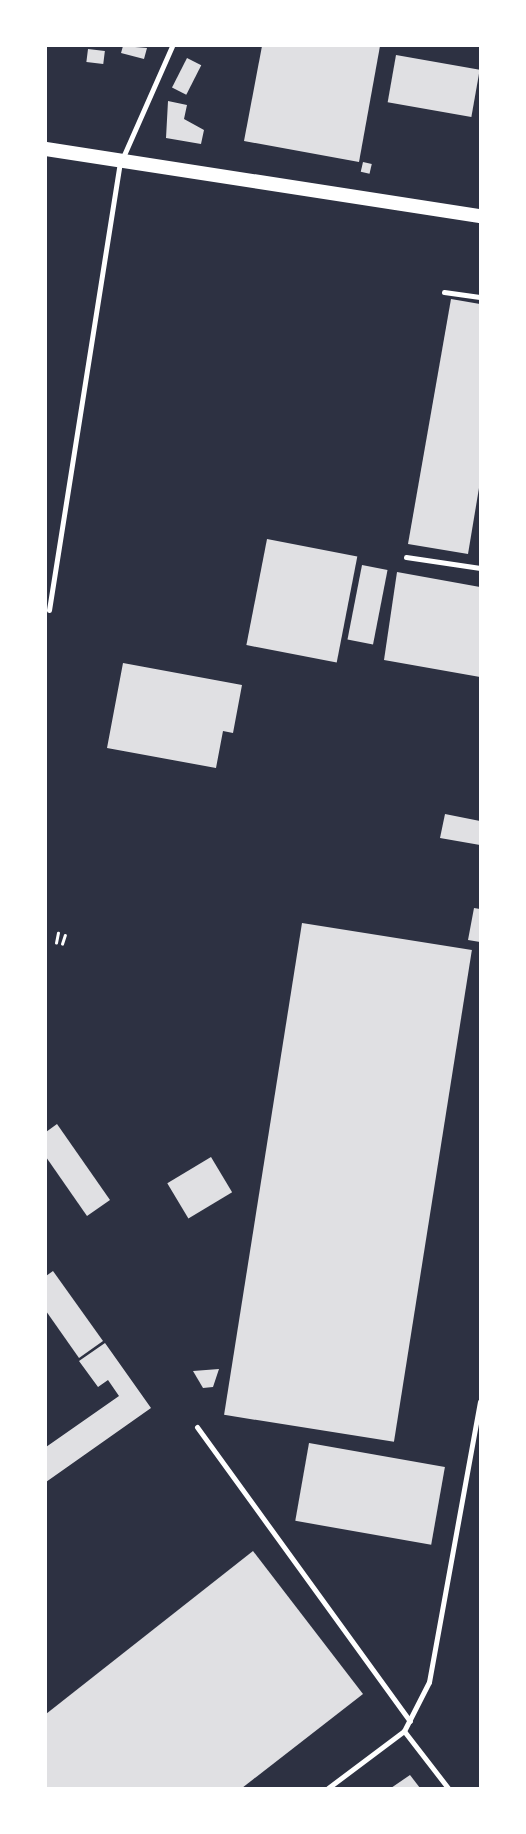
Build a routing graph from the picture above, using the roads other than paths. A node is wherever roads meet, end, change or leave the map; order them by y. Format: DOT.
graph roads {
  1 [pos="172,46"];
  2 [pos="46,149"];
  3 [pos="120,164"];
  4 [pos="481,216"];
  5 [pos="444,292"];
  6 [pos="481,297"];
  7 [pos="406,557"];
  8 [pos="481,568"];
  9 [pos="49,610"];
  10 [pos="481,1402"];
  11 [pos="197,1427"];
  12 [pos="410,1721"];
  13 [pos="404,1731"];
  14 [pos="328,1788"];
  15 [pos="447,1788"];
  1 -- 3 [label="lane"];
  2 -- 3 [label="main road"];
  3 -- 4 [label="main road"];
  3 -- 9 [label="lane"];
  5 -- 6 [label="lane"];
  7 -- 8 [label="lane"];
  10 -- 12 [label="lane"];
  11 -- 12 [label="lane"];
  12 -- 13 [label="lane"];
  13 -- 14 [label="lane"];
  13 -- 15 [label="lane"];
}
